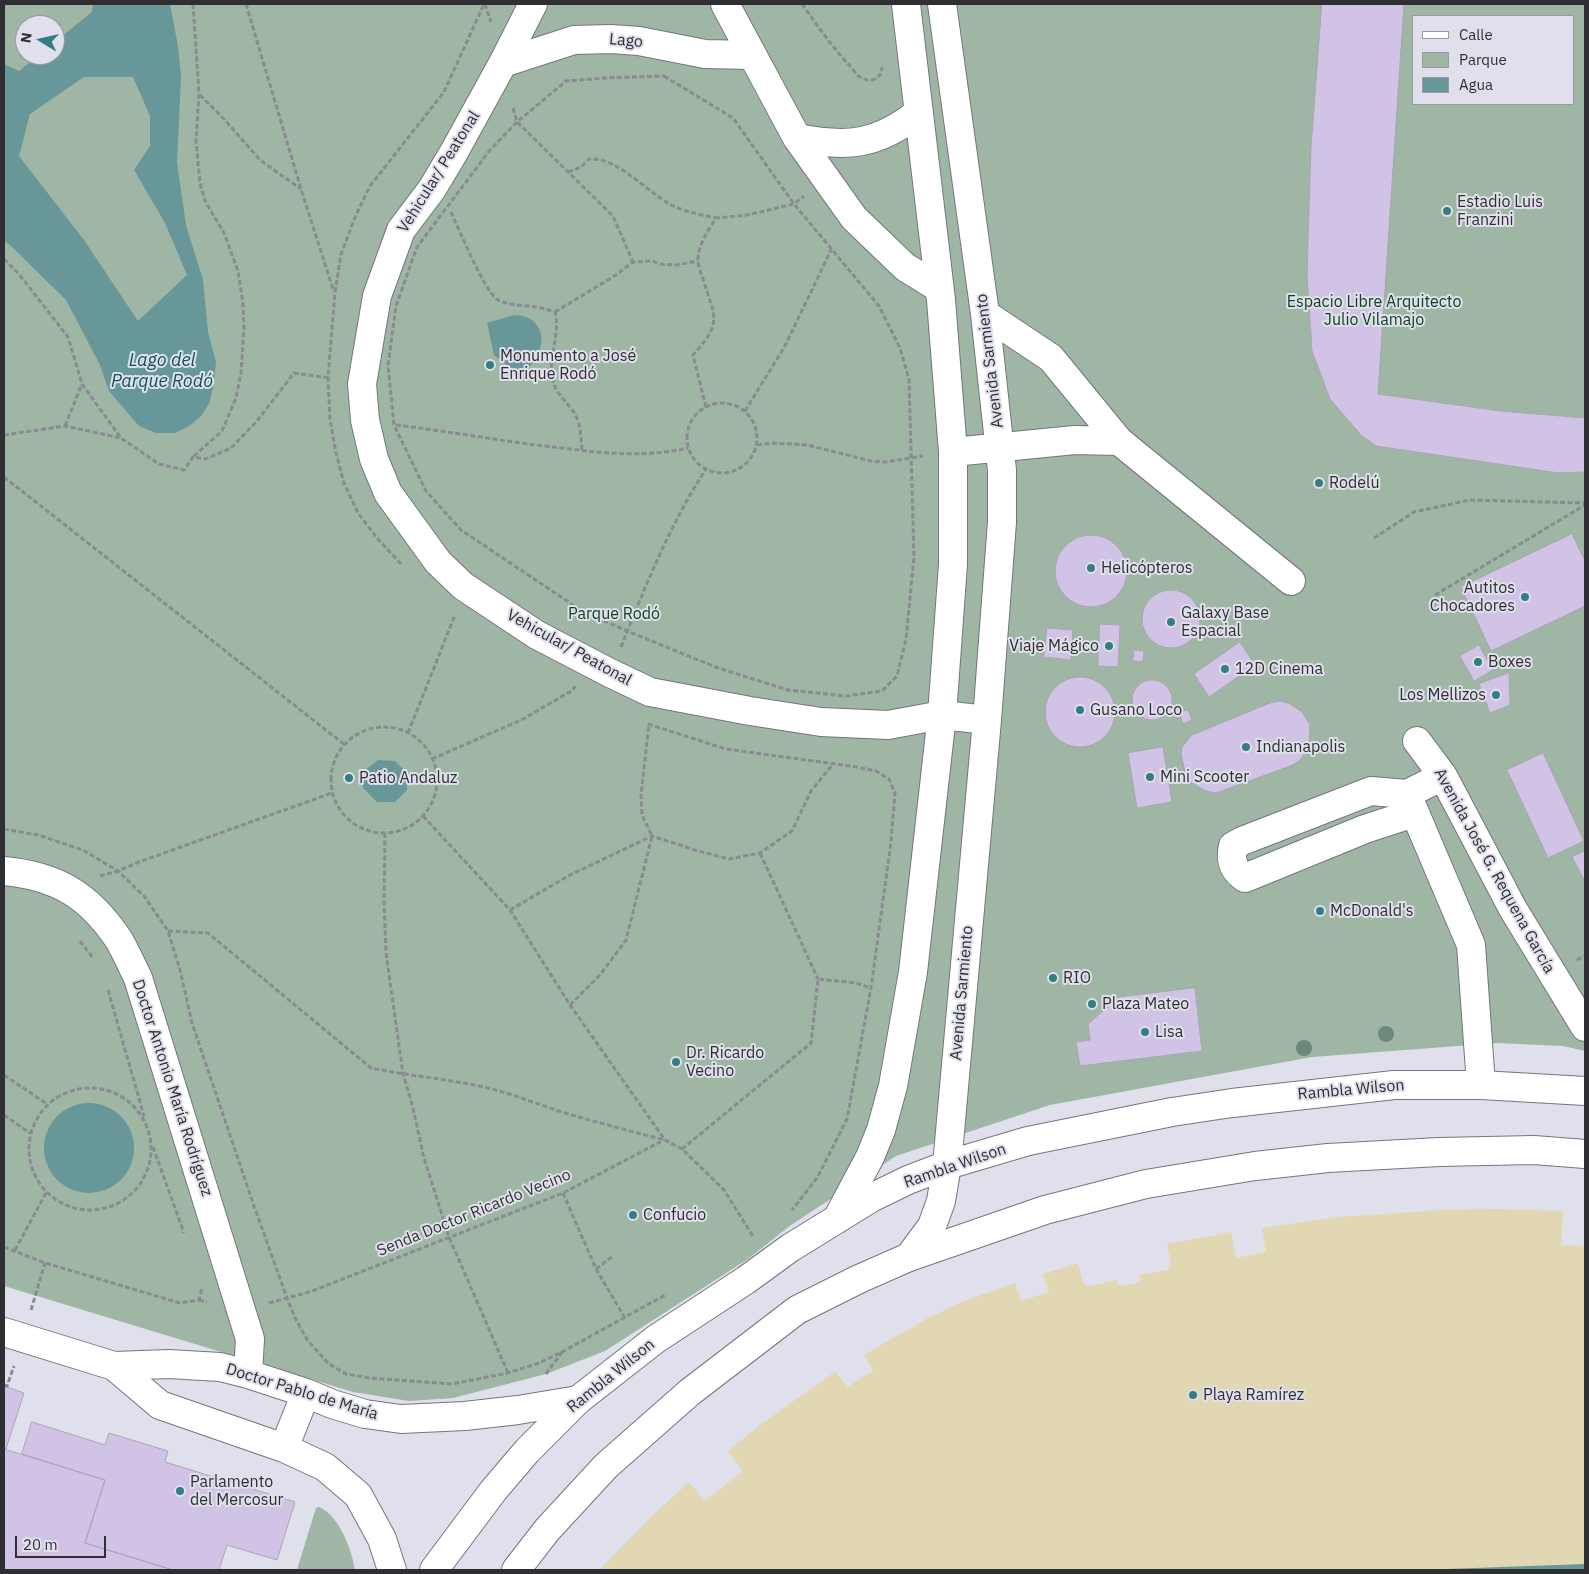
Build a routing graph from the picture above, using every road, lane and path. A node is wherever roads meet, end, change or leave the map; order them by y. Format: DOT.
graph roads {
  1 [pos="193,4"];
  2 [pos="246,4"];
  3 [pos="485,4"];
  4 [pos="533,4"];
  5 [pos="725,4"];
  6 [pos="802,4"];
  7 [pos="906,4"];
  8 [pos="942,4"];
  9 [pos="752,55"];
  10 [pos="503,63"];
  11 [pos="880,77"];
  12 [pos="200,94"];
  13 [pos="919,112"];
  14 [pos="516,122"];
  15 [pos="797,138"];
  16 [pos="568,172"];
  17 [pos="301,189"];
  18 [pos="794,204"];
  19 [pos="448,206"];
  20 [pos="716,218"];
  21 [pos="831,250"];
  22 [pos="4,260"];
  23 [pos="698,261"];
  24 [pos="633,262"];
  25 [pos="939,288"];
  26 [pos="335,293"];
  27 [pos="555,312"];
  28 [pos="985,314"];
  29 [pos="328,378"];
  30 [pos="82,384"];
  31 [pos="362,384"];
  32 [pos="706,407"];
  33 [pos="746,412"];
  34 [pos="394,425"];
  35 [pos="65,426"];
  36 [pos="4,435"];
  37 [pos="121,438"];
  38 [pos="1119,441"];
  39 [pos="757,445"];
  40 [pos="1000,447"];
  41 [pos="688,448"];
  42 [pos="582,451"];
  43 [pos="953,452"];
  44 [pos="193,457"];
  45 [pos="911,458"];
  46 [pos="706,469"];
  47 [pos="4,477"];
  48 [pos="1585,504"];
  49 [pos="1374,538"];
  50 [pos="406,570"];
  51 [pos="1291,581"];
  52 [pos="1435,594"];
  53 [pos="462,619"];
  54 [pos="627,631"];
  55 [pos="584,660"];
  56 [pos="610,673"];
  57 [pos="565,685"];
  58 [pos="573,690"];
  59 [pos="650,692"];
  60 [pos="582,694"];
  61 [pos="942,715"];
  62 [pos="641,720"];
  63 [pos="987,720"];
  64 [pos="649,724"];
  65 [pos="408,733"];
  66 [pos="1417,741"];
  67 [pos="345,744"];
  68 [pos="432,759"];
  69 [pos="833,764"];
  70 [pos="1443,776"];
  71 [pos="332,793"];
  72 [pos="1411,803"];
  73 [pos="423,816"];
  74 [pos="4,829"];
  75 [pos="385,833"];
  76 [pos="652,836"];
  77 [pos="760,853"];
  78 [pos="4,871"];
  79 [pos="118,871"];
  80 [pos="64,886"];
  81 [pos="510,910"];
  82 [pos="168,930"];
  83 [pos="76,936"];
  84 [pos="98,965"];
  85 [pos="818,979"];
  86 [pos="106,982"];
  87 [pos="871,988"];
  88 [pos="570,1005"];
  89 [pos="1585,1027"];
  90 [pos="403,1074"];
  91 [pos="4,1075"];
  92 [pos="1481,1085"];
  93 [pos="1585,1091"];
  94 [pos="47,1104"];
  95 [pos="4,1115"];
  96 [pos="145,1120"];
  97 [pos="30,1133"];
  98 [pos="665,1140"];
  99 [pos="152,1145"];
  100 [pos="682,1149"];
  101 [pos="1585,1154"];
  102 [pos="947,1165"];
  103 [pos="46,1193"];
  104 [pos="563,1193"];
  105 [pos="786,1217"];
  106 [pos="837,1219"];
  107 [pos="184,1234"];
  108 [pos="449,1237"];
  109 [pos="756,1241"];
  110 [pos="4,1247"];
  111 [pos="15,1250"];
  112 [pos="613,1256"];
  113 [pos="909,1258"];
  114 [pos="596,1269"];
  115 [pos="201,1285"];
  116 [pos="671,1291"];
  117 [pos="287,1298"];
  118 [pos="624,1318"];
  119 [pos="4,1332"];
  120 [pos="562,1352"];
  121 [pos="114,1366"];
  122 [pos="508,1373"];
  123 [pos="248,1374"];
  124 [pos="546,1374"];
  125 [pos="306,1393"];
  126 [pos="578,1400"];
  127 [pos="284,1448"];
  128 [pos="392,1570"];
  129 [pos="434,1570"];
  130 [pos="516,1570"];
  1 -- 12 [label="path"];
  2 -- 17 [label="path"];
  3 -- 10 [label="path"];
  3 -- 26 [label="path"];
  4 -- 10 [label="street, Vehicular/ Peatonal"];
  5 -- 9 [label="street"];
  6 -- 11 [label="path"];
  7 -- 13 [label="street"];
  8 -- 28 [label="street, Avenida Sarmiento"];
  9 -- 10 [label="street, Lago"];
  9 -- 15 [label="street"];
  10 -- 14 [label="path"];
  10 -- 31 [label="street, Vehicular/ Peatonal"];
  12 -- 17 [label="path"];
  12 -- 44 [label="path"];
  13 -- 15 [label="street"];
  13 -- 25 [label="street"];
  14 -- 16 [label="path"];
  14 -- 18 [label="path"];
  14 -- 19 [label="path"];
  15 -- 25 [label="street"];
  16 -- 20 [label="path"];
  16 -- 24 [label="path"];
  17 -- 26 [label="path"];
  18 -- 20 [label="path"];
  18 -- 21 [label="path"];
  19 -- 27 [label="path"];
  19 -- 34 [label="path"];
  20 -- 23 [label="path"];
  21 -- 33 [label="path"];
  21 -- 45 [label="path"];
  22 -- 30 [label="path"];
  23 -- 24 [label="path"];
  23 -- 32 [label="path"];
  24 -- 27 [label="path"];
  25 -- 43 [label="street"];
  26 -- 29 [label="path"];
  27 -- 42 [label="path"];
  28 -- 38 [label="street"];
  28 -- 40 [label="street, Avenida Sarmiento"];
  29 -- 31 [label="path"];
  29 -- 44 [label="path"];
  29 -- 50 [label="path"];
  30 -- 35 [label="path"];
  30 -- 37 [label="path"];
  31 -- 55 [label="street, Vehicular/ Peatonal"];
  32 -- 33 [label="path"];
  32 -- 41 [label="path"];
  33 -- 39 [label="path"];
  34 -- 42 [label="path"];
  34 -- 54 [label="path"];
  35 -- 36 [label="path"];
  35 -- 37 [label="path"];
  37 -- 44 [label="path"];
  38 -- 40 [label="street"];
  38 -- 51 [label="street"];
  39 -- 45 [label="path"];
  39 -- 46 [label="path"];
  40 -- 43 [label="street"];
  40 -- 63 [label="street, Avenida Sarmiento"];
  41 -- 42 [label="path"];
  41 -- 46 [label="path"];
  43 -- 61 [label="street"];
  45 -- 54 [label="path"];
  46 -- 54 [label="path"];
  47 -- 67 [label="path"];
  48 -- 49 [label="path"];
  48 -- 52 [label="path"];
  53 -- 65 [label="path"];
  54 -- 56 [label="path"];
  55 -- 56 [label="street, Vehicular/ Peatonal"];
  55 -- 58 [label="path"];
  56 -- 59 [label="street, Vehicular/ Peatonal"];
  57 -- 58 [label="path"];
  58 -- 60 [label="path"];
  58 -- 68 [label="path"];
  59 -- 61 [label="street, Vehicular/ Peatonal"];
  59 -- 64 [label="path"];
  61 -- 63 [label="street"];
  61 -- 106 [label="street"];
  62 -- 64 [label="path"];
  63 -- 102 [label="street, Avenida Sarmiento"];
  64 -- 69 [label="path"];
  64 -- 76 [label="path"];
  65 -- 67 [label="path"];
  65 -- 68 [label="path"];
  66 -- 70 [label="street, Avenida José G. Requena García"];
  67 -- 71 [label="path"];
  68 -- 73 [label="path"];
  69 -- 77 [label="path"];
  69 -- 87 [label="path"];
  70 -- 72 [label="street"];
  70 -- 89 [label="street, Avenida José G. Requena García"];
  71 -- 75 [label="path"];
  71 -- 79 [label="path"];
  72 -- 72 [label="street"];
  72 -- 92 [label="street"];
  73 -- 75 [label="path"];
  73 -- 81 [label="path"];
  74 -- 79 [label="path"];
  75 -- 90 [label="path"];
  76 -- 77 [label="path"];
  76 -- 81 [label="path"];
  76 -- 88 [label="path"];
  77 -- 85 [label="path"];
  78 -- 80 [label="street, Doctor Antonio María Rodríguez"];
  79 -- 80 [label="path"];
  79 -- 82 [label="path"];
  80 -- 123 [label="street, Doctor Antonio María Rodríguez"];
  81 -- 88 [label="path"];
  82 -- 90 [label="path"];
  82 -- 117 [label="path"];
  83 -- 84 [label="path"];
  85 -- 87 [label="path"];
  85 -- 100 [label="path"];
  86 -- 96 [label="path"];
  87 -- 105 [label="path"];
  88 -- 98 [label="path"];
  90 -- 98 [label="path"];
  90 -- 108 [label="path"];
  91 -- 94 [label="path"];
  92 -- 93 [label="street, Rambla Wilson"];
  92 -- 102 [label="street, Rambla Wilson"];
  94 -- 96 [label="path"];
  94 -- 97 [label="path"];
  95 -- 97 [label="path"];
  96 -- 99 [label="path"];
  97 -- 103 [label="path"];
  98 -- 100 [label="path"];
  98 -- 104 [label="path, Senda Doctor Ricardo Vecino"];
  99 -- 103 [label="path"];
  99 -- 107 [label="path"];
  100 -- 109 [label="path"];
  101 -- 113 [label="street"];
  102 -- 106 [label="street, Rambla Wilson"];
  102 -- 113 [label="street, Avenida Sarmiento"];
  103 -- 111 [label="path"];
  104 -- 108 [label="path, Senda Doctor Ricardo Vecino"];
  104 -- 114 [label="path"];
  106 -- 126 [label="street, Rambla Wilson"];
  108 -- 117 [label="path, Senda Doctor Ricardo Vecino"];
  108 -- 122 [label="path"];
  110 -- 111 [label="path"];
  111 -- 115 [label="path"];
  112 -- 114 [label="path"];
  113 -- 130 [label="street"];
  114 -- 118 [label="path"];
  116 -- 118 [label="path"];
  117 -- 122 [label="path"];
  118 -- 120 [label="path"];
  119 -- 121 [label="street, Doctor Pablo de María"];
  120 -- 122 [label="path"];
  120 -- 124 [label="path"];
  121 -- 123 [label="street, Doctor Pablo de María"];
  121 -- 127 [label="street, Doctor Pablo de María"];
  123 -- 125 [label="street, Doctor Pablo de María"];
  125 -- 126 [label="street, Doctor Pablo de María"];
  125 -- 127 [label="street"];
  126 -- 129 [label="street, Rambla Wilson"];
  127 -- 128 [label="street, Doctor Pablo de María"];
}
